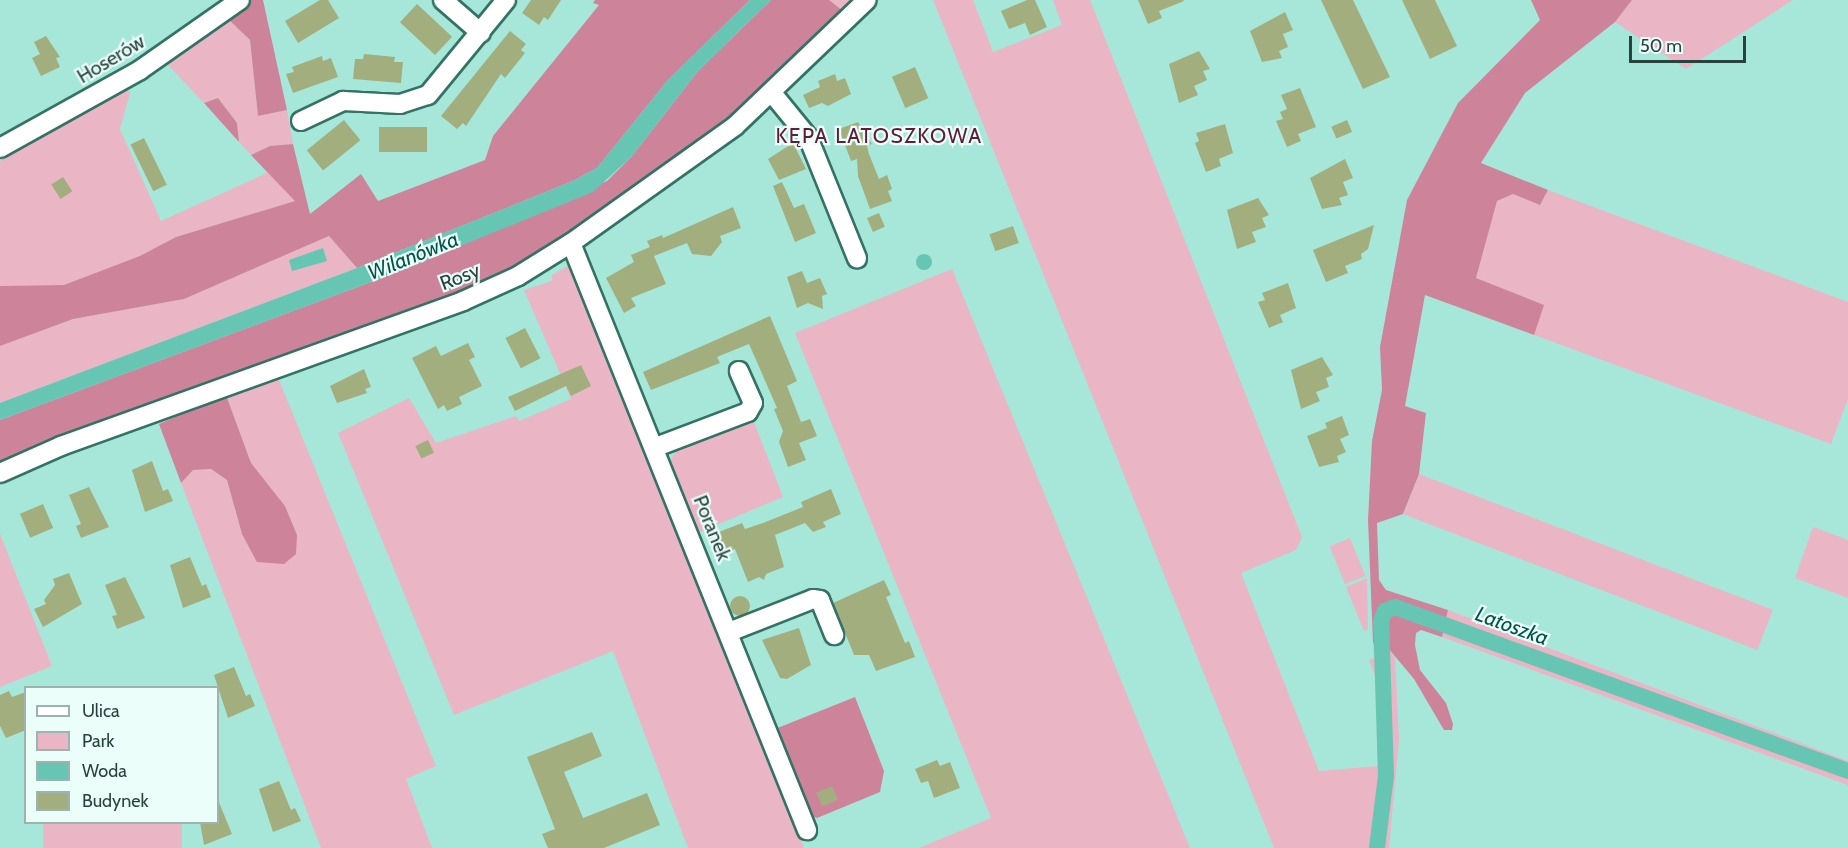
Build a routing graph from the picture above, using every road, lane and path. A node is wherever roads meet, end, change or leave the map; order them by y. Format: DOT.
graph roads {
  1 [pos="240,0"];
  2 [pos="443,0"];
  3 [pos="506,0"];
  4 [pos="867,0"];
  5 [pos="480,33"];
  6 [pos="772,93"];
  7 [pos="302,122"];
  8 [pos="0,148"];
  9 [pos="572,243"];
  10 [pos="857,258"];
  11 [pos="740,370"];
  12 [pos="656,447"];
  13 [pos="0,473"];
  14 [pos="729,632"];
  15 [pos="834,635"];
  16 [pos="807,830"];
  1 -- 8 [label="street, Hoserów"];
  2 -- 5 [label="street"];
  3 -- 5 [label="street"];
  4 -- 6 [label="street, Rosy"];
  5 -- 7 [label="street"];
  6 -- 9 [label="street, Rosy"];
  6 -- 10 [label="street"];
  9 -- 12 [label="street, Poranek"];
  9 -- 13 [label="street, Rosy"];
  11 -- 12 [label="street"];
  12 -- 14 [label="street, Poranek"];
  14 -- 15 [label="street"];
  14 -- 16 [label="street, Poranek"];
}
